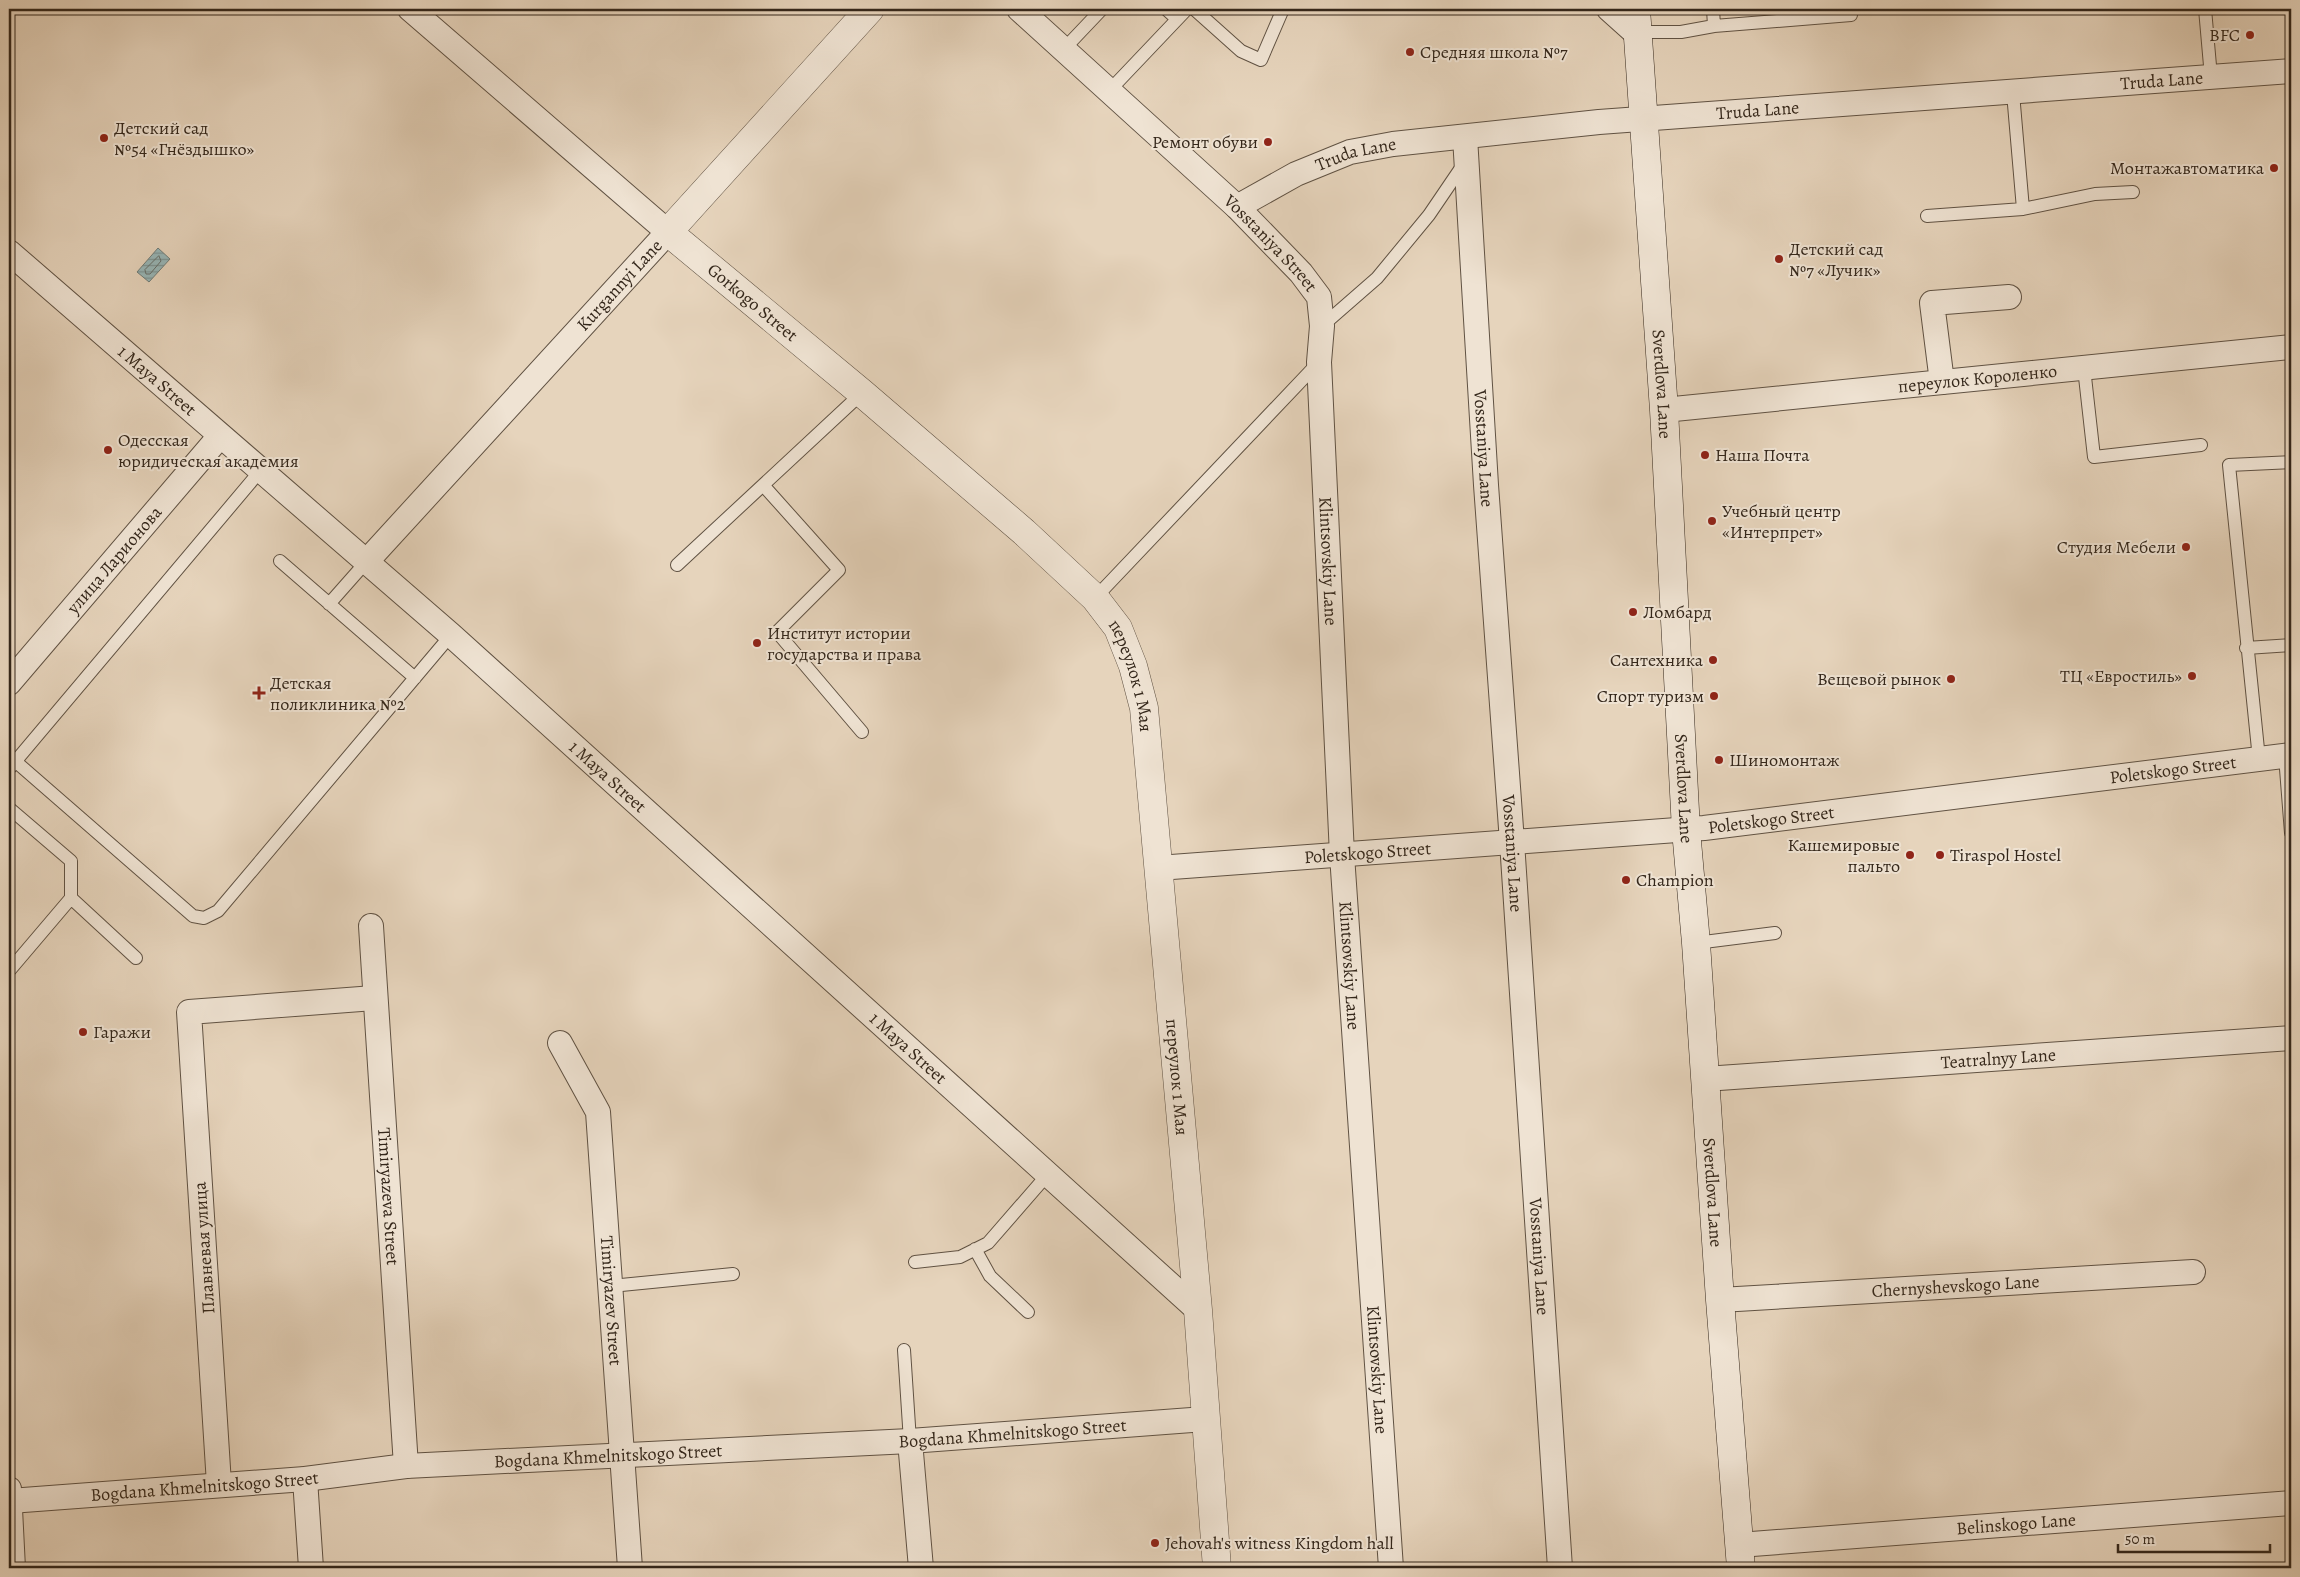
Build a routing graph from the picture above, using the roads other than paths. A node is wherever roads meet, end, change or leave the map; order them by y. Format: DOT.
graph roads {
  1 [pos="410,9"];
  2 [pos="870,9"];
  3 [pos="1019,9"];
  4 [pos="1102,9"];
  5 [pos="1166,9"];
  6 [pos="1187,9"];
  7 [pos="1194,9"];
  8 [pos="1283,9"];
  9 [pos="1609,9"];
  10 [pos="1712,9"];
  11 [pos="1850,9"];
  12 [pos="2205,9"];
  13 [pos="1178,18"];
  14 [pos="1637,25"];
  15 [pos="1714,26"];
  16 [pos="1065,48"];
  17 [pos="2291,71"];
  18 [pos="2211,77"];
  19 [pos="1110,90"];
  20 [pos="2014,93"];
  21 [pos="1644,118"];
  22 [pos="1466,148"];
  23 [pos="2133,192"];
  24 [pos="1237,207"];
  25 [pos="2023,209"];
  26 [pos="1927,216"];
  27 [pos="668,232"];
  28 [pos="9,252"];
  29 [pos="2009,297"];
  30 [pos="1322,326"];
  31 [pos="2291,347"];
  32 [pos="1319,362"];
  33 [pos="2084,368"];
  34 [pos="1942,382"];
  35 [pos="862,393"];
  36 [pos="1664,410"];
  37 [pos="220,436"];
  38 [pos="2201,445"];
  39 [pos="2291,462"];
  40 [pos="261,470"];
  41 [pos="763,485"];
  42 [pos="280,561"];
  43 [pos="367,561"];
  44 [pos="677,565"];
  45 [pos="1095,598"];
  46 [pos="329,604"];
  47 [pos="451,635"];
  48 [pos="2291,645"];
  49 [pos="2246,648"];
  50 [pos="415,678"];
  51 [pos="9,682"];
  52 [pos="862,732"];
  53 [pos="2288,755"];
  54 [pos="2259,758"];
  55 [pos="12,765"];
  56 [pos="9,808"];
  57 [pos="1686,830"];
  58 [pos="2291,833"];
  59 [pos="1512,842"];
  60 [pos="1342,855"];
  61 [pos="1158,868"];
  62 [pos="71,898"];
  63 [pos="371,926"];
  64 [pos="1775,933"];
  65 [pos="1696,943"];
  66 [pos="136,958"];
  67 [pos="9,971"];
  68 [pos="374,998"];
  69 [pos="2291,1038"];
  70 [pos="560,1043"];
  71 [pos="1705,1080"];
  72 [pos="1048,1174"];
  73 [pos="975,1250"];
  74 [pos="915,1262"];
  75 [pos="2193,1272"];
  76 [pos="734,1274"];
  77 [pos="611,1286"];
  78 [pos="1720,1300"];
  79 [pos="1198,1310"];
  80 [pos="1028,1312"];
  81 [pos="904,1350"];
  82 [pos="1206,1419"];
  83 [pos="910,1441"];
  84 [pos="623,1455"];
  85 [pos="406,1466"];
  86 [pos="305,1479"];
  87 [pos="219,1484"];
  88 [pos="10,1495"];
  89 [pos="2291,1503"];
  90 [pos="1740,1556"];
  91 [pos="13,1568"];
  92 [pos="311,1568"];
  93 [pos="630,1568"];
  94 [pos="921,1568"];
  95 [pos="1216,1568"];
  96 [pos="1391,1568"];
  97 [pos="1560,1568"];
  1 -- 27 [label="street, Gorkogo Street"];
  2 -- 27 [label="street, Kurgannyi Lane"];
  3 -- 16 [label="street, Vosstaniya Street"];
  4 -- 16 [label="lane"];
  5 -- 13 [label="lane"];
  6 -- 13 [label="lane"];
  7 -- 8 [label="lane"];
  9 -- 14 [label="street"];
  10 -- 15 [label="lane"];
  11 -- 15 [label="lane"];
  12 -- 18 [label="lane"];
  13 -- 19 [label="lane"];
  14 -- 15 [label="lane"];
  14 -- 21 [label="street, Sverdlova Lane"];
  16 -- 19 [label="street, Vosstaniya Street"];
  17 -- 18 [label="street, Truda Lane"];
  18 -- 20 [label="street, Truda Lane"];
  19 -- 24 [label="street, Vosstaniya Street"];
  20 -- 21 [label="street, Truda Lane"];
  20 -- 25 [label="lane"];
  21 -- 22 [label="street, Truda Lane"];
  21 -- 36 [label="street, Sverdlova Lane"];
  22 -- 24 [label="street, Truda Lane"];
  22 -- 30 [label="lane"];
  22 -- 59 [label="street, Vosstaniya Lane"];
  23 -- 25 [label="lane"];
  24 -- 30 [label="street, Vosstaniya Street"];
  25 -- 26 [label="lane"];
  27 -- 35 [label="street, Gorkogo Street"];
  27 -- 43 [label="street, Kurgannyi Lane"];
  28 -- 37 [label="street, 1 Maya Street"];
  29 -- 34 [label="street"];
  30 -- 32 [label="street, Vosstaniya Street"];
  31 -- 33 [label="street, переулок Короленко"];
  32 -- 45 [label="lane"];
  32 -- 60 [label="street, Klintsovskiy Lane"];
  33 -- 34 [label="street, переулок Короленко"];
  33 -- 38 [label="lane"];
  34 -- 36 [label="street, переулок Короленко"];
  35 -- 41 [label="lane"];
  35 -- 45 [label="street, Gorkogo Street"];
  36 -- 57 [label="street, Sverdlova Lane"];
  37 -- 40 [label="street, 1 Maya Street"];
  37 -- 51 [label="street, улица Ларионова"];
  39 -- 49 [label="lane"];
  40 -- 43 [label="street, 1 Maya Street"];
  40 -- 55 [label="lane"];
  41 -- 44 [label="lane"];
  41 -- 52 [label="lane"];
  42 -- 46 [label="lane"];
  43 -- 46 [label="lane"];
  43 -- 47 [label="street, 1 Maya Street"];
  45 -- 61 [label="street, переулок 1 Мая"];
  46 -- 50 [label="lane"];
  47 -- 50 [label="lane"];
  47 -- 72 [label="street, 1 Maya Street"];
  48 -- 49 [label="lane"];
  49 -- 54 [label="lane"];
  50 -- 55 [label="lane"];
  53 -- 54 [label="street, Poletskogo Street"];
  53 -- 58 [label="lane"];
  54 -- 57 [label="street, Poletskogo Street"];
  56 -- 62 [label="lane"];
  57 -- 59 [label="street, Poletskogo Street"];
  57 -- 65 [label="street, Sverdlova Lane"];
  59 -- 60 [label="street, Poletskogo Street"];
  59 -- 97 [label="street, Vosstaniya Lane"];
  60 -- 61 [label="street, Poletskogo Street"];
  60 -- 96 [label="street, Klintsovskiy Lane"];
  61 -- 79 [label="street, переулок 1 Мая"];
  62 -- 66 [label="lane"];
  62 -- 67 [label="lane"];
  63 -- 68 [label="street, Timiryazeva Street"];
  64 -- 65 [label="lane"];
  65 -- 71 [label="street, Sverdlova Lane"];
  68 -- 85 [label="street, Timiryazeva Street"];
  68 -- 87 [label="street, Плавневая улица"];
  69 -- 71 [label="street, Teatralnyy Lane"];
  70 -- 77 [label="street, Timiryazev Street"];
  71 -- 78 [label="street, Sverdlova Lane"];
  72 -- 73 [label="lane"];
  72 -- 79 [label="street, 1 Maya Street"];
  73 -- 74 [label="lane"];
  73 -- 80 [label="lane"];
  75 -- 78 [label="street, Chernyshevskogo Lane"];
  76 -- 77 [label="lane"];
  77 -- 84 [label="street, Timiryazev Street"];
  78 -- 90 [label="street, Sverdlova Lane"];
  79 -- 82 [label="street, переулок 1 Мая"];
  81 -- 83 [label="lane"];
  82 -- 83 [label="street, Bogdana Khmelnitskogo Street"];
  82 -- 95 [label="street, переулок 1 Мая"];
  83 -- 84 [label="street, Bogdana Khmelnitskogo Street"];
  83 -- 94 [label="street"];
  84 -- 85 [label="street, Bogdana Khmelnitskogo Street"];
  84 -- 93 [label="street, Timiryazev Street"];
  85 -- 86 [label="street, Bogdana Khmelnitskogo Street"];
  86 -- 87 [label="street, Bogdana Khmelnitskogo Street"];
  86 -- 92 [label="street"];
  87 -- 88 [label="street, Bogdana Khmelnitskogo Street"];
  88 -- 91 [label="street"];
  89 -- 90 [label="street, Belinskogo Lane"];
}
